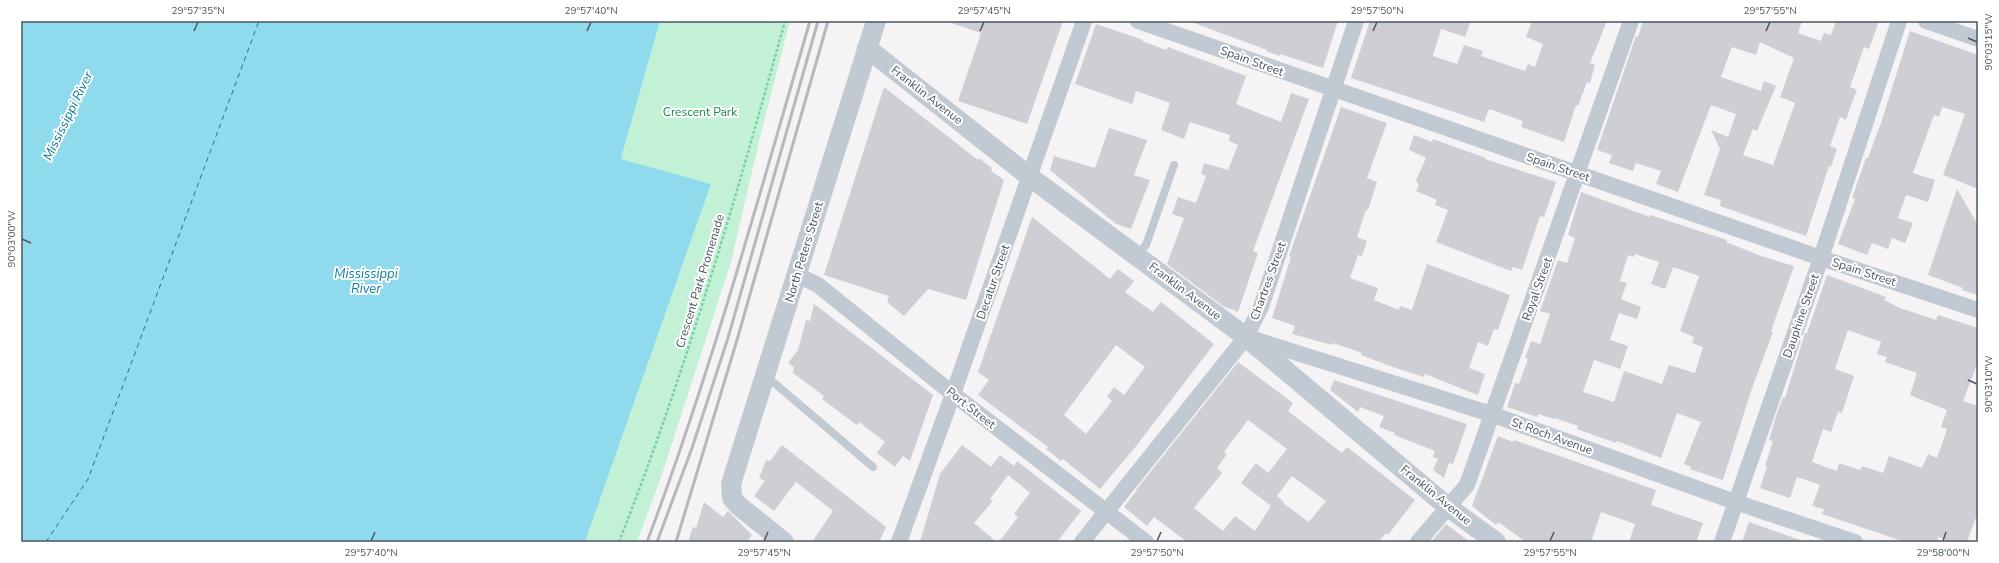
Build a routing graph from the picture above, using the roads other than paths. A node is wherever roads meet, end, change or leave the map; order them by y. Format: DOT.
graph roads {
  1 [pos="876,21"];
  2 [pos="1084,21"];
  3 [pos="1138,21"];
  4 [pos="1356,21"];
  5 [pos="1631,21"];
  6 [pos="1899,21"];
  7 [pos="1926,21"];
  8 [pos="1978,39"];
  9 [pos="867,48"];
  10 [pos="1332,90"];
  11 [pos="1174,165"];
  12 [pos="1579,174"];
  13 [pos="1030,177"];
  14 [pos="1136,256"];
  15 [pos="1821,258"];
  16 [pos="797,275"];
  17 [pos="1978,310"];
  18 [pos="1246,337"];
  19 [pos="765,375"];
  20 [pos="953,394"];
  21 [pos="1491,414"];
  22 [pos="873,467"];
  23 [pos="1735,502"];
  24 [pos="1448,506"];
  25 [pos="1105,511"];
  26 [pos="784,542"];
  27 [pos="899,542"];
  28 [pos="1082,542"];
  29 [pos="1146,542"];
  30 [pos="1418,542"];
  31 [pos="1496,542"];
  32 [pos="1722,542"];
  33 [pos="1855,542"];
  1 -- 9 [label="street, North Peters Street"];
  2 -- 13 [label="street, Decatur Street"];
  3 -- 10 [label="street, Spain Street"];
  4 -- 10 [label="street, Chartres Street"];
  5 -- 12 [label="street, Royal Street"];
  6 -- 15 [label="street, Dauphine Street"];
  7 -- 8 [label="street"];
  9 -- 13 [label="street, Franklin Avenue"];
  9 -- 16 [label="street, North Peters Street"];
  10 -- 12 [label="street, Spain Street"];
  10 -- 18 [label="street, Chartres Street"];
  11 -- 14 [label="lane"];
  12 -- 15 [label="street, Spain Street"];
  12 -- 21 [label="street, Royal Street"];
  13 -- 14 [label="street, Franklin Avenue"];
  13 -- 20 [label="street, Decatur Street"];
  14 -- 18 [label="street, Franklin Avenue"];
  15 -- 17 [label="street, Spain Street"];
  15 -- 23 [label="street, Dauphine Street"];
  16 -- 19 [label="street, North Peters Street"];
  16 -- 20 [label="street, Port Street"];
  18 -- 21 [label="street, St Roch Avenue"];
  18 -- 24 [label="street, Franklin Avenue"];
  18 -- 25 [label="street, Chartres Street"];
  19 -- 22 [label="lane"];
  19 -- 26 [label="street, North Peters Street"];
  20 -- 25 [label="street, Port Street"];
  20 -- 27 [label="street, Decatur Street"];
  21 -- 23 [label="street, St Roch Avenue"];
  21 -- 24 [label="street, Royal Street"];
  23 -- 32 [label="street, Dauphine Street"];
  23 -- 33 [label="street, St Roch Avenue"];
  24 -- 30 [label="street, Royal Street"];
  24 -- 31 [label="street, Franklin Avenue"];
  25 -- 28 [label="street, Chartres Street"];
  25 -- 29 [label="street, Port Street"];
}
